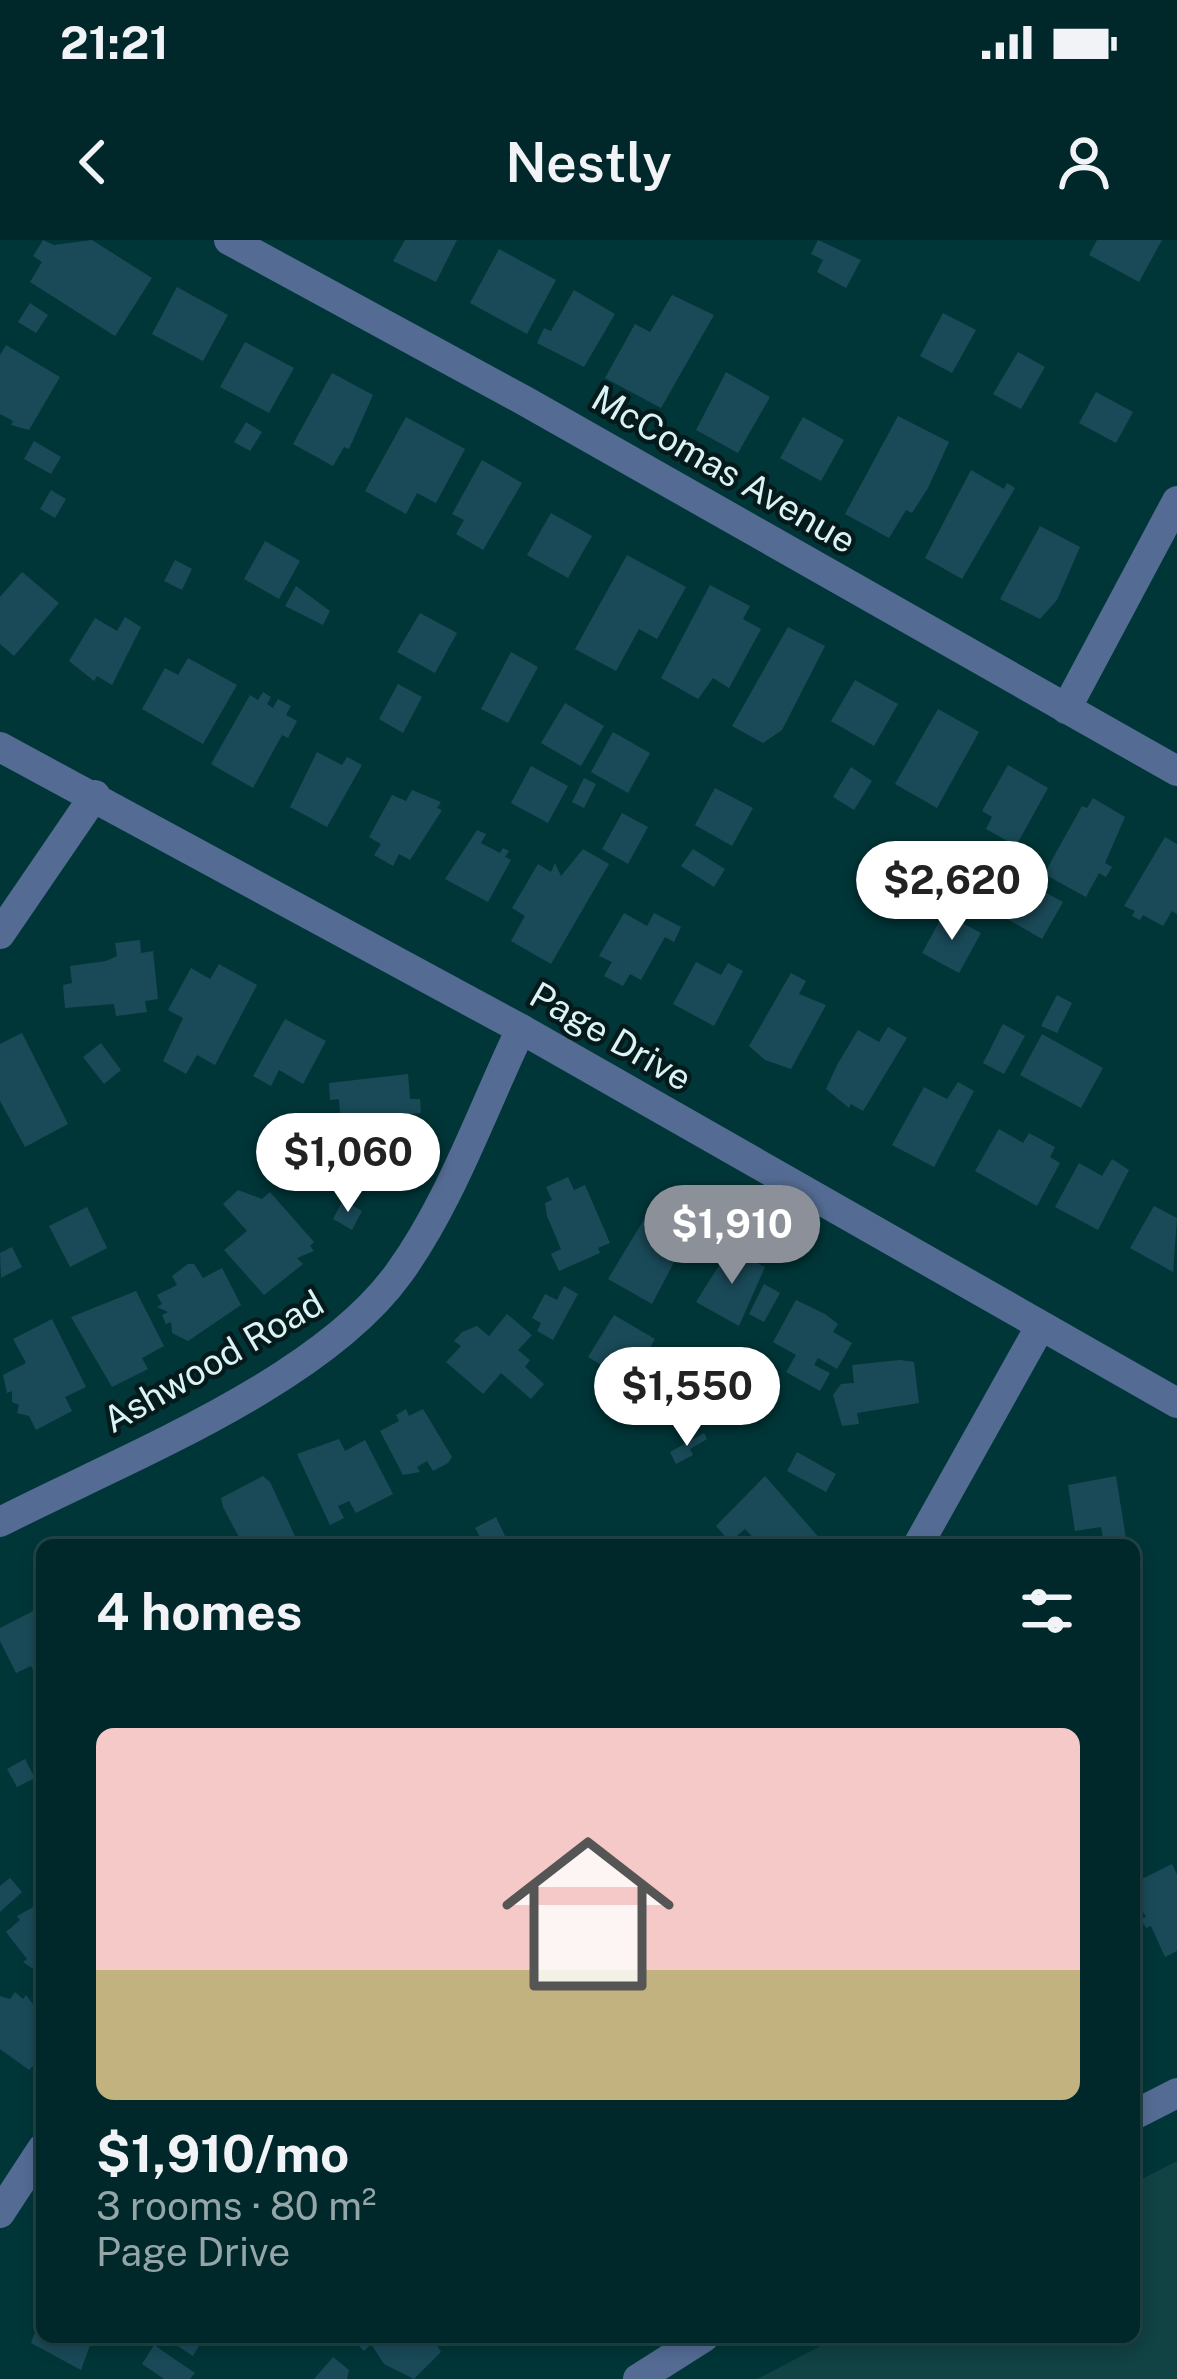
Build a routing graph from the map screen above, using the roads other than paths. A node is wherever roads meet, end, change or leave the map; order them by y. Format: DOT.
graph roads {
  1 [pos="229,240"];
  2 [pos="1177,501"];
  3 [pos="1066,709"];
  4 [pos="0,747"];
  5 [pos="1177,771"];
  6 [pos="95,794"];
  7 [pos="0,934"];
  8 [pos="521,1029"];
  9 [pos="1040,1328"];
  10 [pos="1177,1403"];
  11 [pos="0,1522"];
  12 [pos="921,1539"];
  13 [pos="1177,2093"];
  14 [pos="1140,2112"];
  15 [pos="36,2159"];
  16 [pos="0,2212"];
  17 [pos="695,2343"];
  18 [pos="638,2379"];
  1 -- 3 [label="street, McComas Avenue"];
  2 -- 3 [label="street"];
  3 -- 5 [label="street, McComas Avenue"];
  4 -- 6 [label="street, Page Drive"];
  6 -- 7 [label="street"];
  6 -- 8 [label="street, Page Drive"];
  8 -- 9 [label="street, Page Drive"];
  8 -- 11 [label="street, Ashwood Road"];
  9 -- 10 [label="street, Page Drive"];
  9 -- 12 [label="street"];
  13 -- 14 [label="street"];
  15 -- 16 [label="street"];
  17 -- 18 [label="street"];
}
